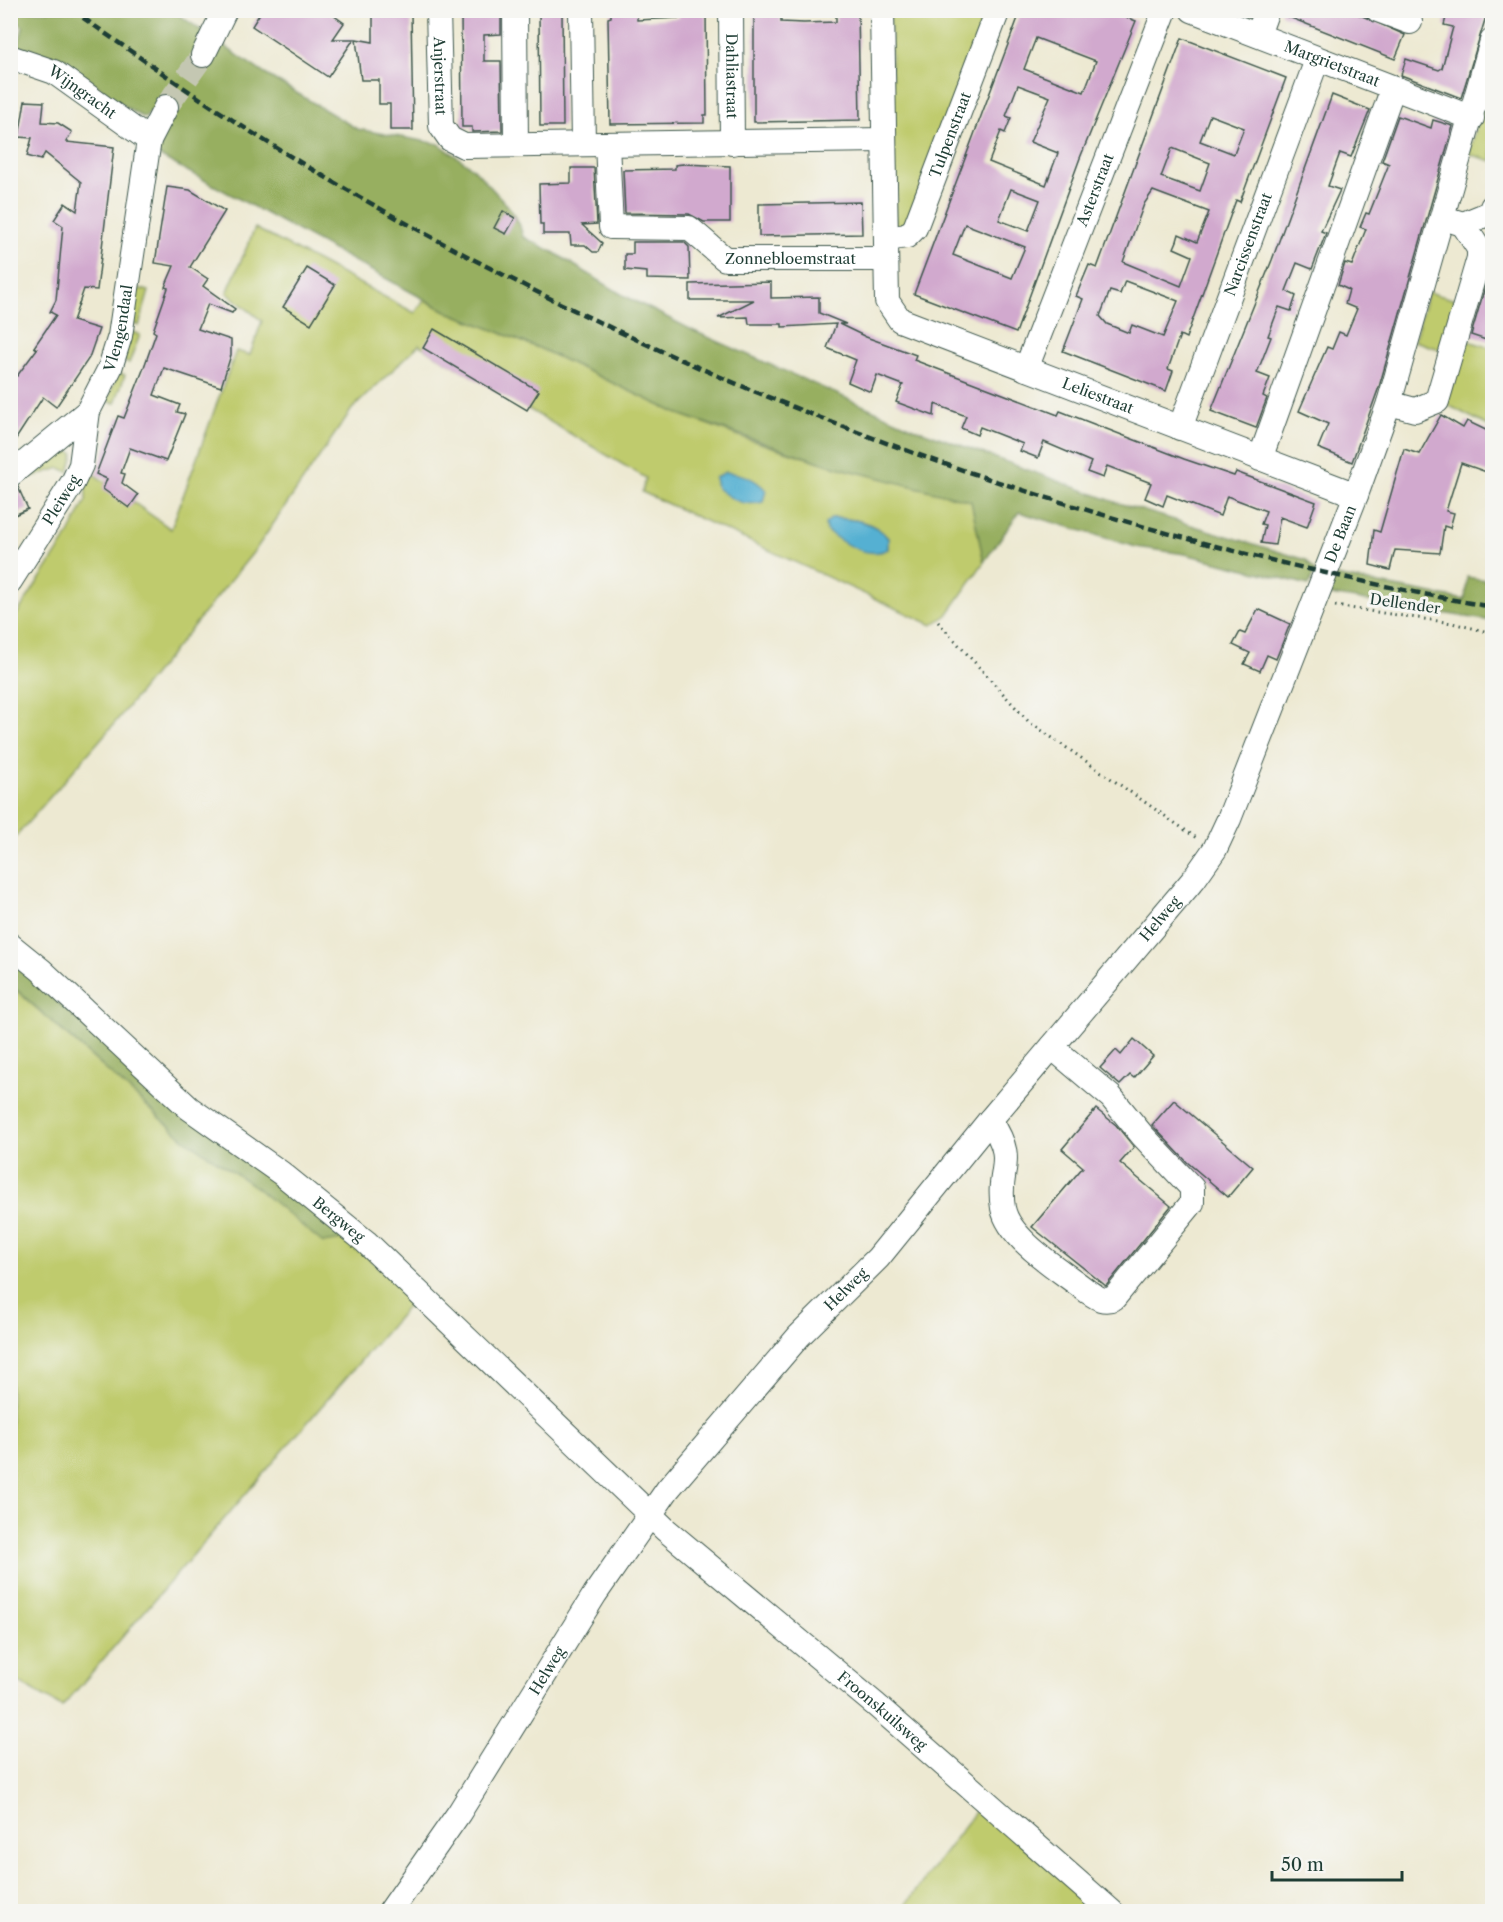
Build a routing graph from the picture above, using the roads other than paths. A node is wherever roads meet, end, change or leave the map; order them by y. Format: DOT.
graph roads {
  1 [pos="225,10"];
  2 [pos="438,10"];
  3 [pos="515,10"];
  4 [pos="581,10"];
  5 [pos="731,10"];
  6 [pos="882,10"];
  7 [pos="998,10"];
  8 [pos="1165,10"];
  9 [pos="1192,10"];
  10 [pos="1267,10"];
  11 [pos="1378,10"];
  12 [pos="1410,22"];
  13 [pos="1258,35"];
  14 [pos="1492,41"];
  15 [pos="203,55"];
  16 [pos="10,57"];
  17 [pos="1317,60"];
  18 [pos="1393,88"];
  19 [pos="166,106"];
  20 [pos="1472,118"];
  21 [pos="149,140"];
  22 [pos="884,140"];
  23 [pos="732,143"];
  24 [pos="583,144"];
  25 [pos="608,144"];
  26 [pos="516,145"];
  27 [pos="1492,207"];
  28 [pos="1453,221"];
  29 [pos="886,249"];
  30 [pos="1026,369"];
  31 [pos="1389,403"];
  32 [pos="88,411"];
  33 [pos="1180,428"];
  34 [pos="1260,459"];
  35 [pos="10,475"];
  36 [pos="1356,495"];
  37 [pos="10,581"];
  38 [pos="1288,663"];
  39 [pos="10,945"];
  40 [pos="1052,1047"];
  41 [pos="990,1120"];
  42 [pos="651,1512"];
  43 [pos="390,1911"];
  44 [pos="1112,1911"];
  1 -- 15 [label="street"];
  2 -- 26 [label="street, Anjerstraat"];
  3 -- 26 [label="street"];
  4 -- 24 [label="street"];
  5 -- 23 [label="street, Dahliastraat"];
  6 -- 22 [label="street"];
  7 -- 29 [label="street, Tulpenstraat"];
  8 -- 30 [label="street, Asterstraat"];
  9 -- 13 [label="street, Margrietstraat"];
  10 -- 13 [label="street"];
  11 -- 12 [label="street"];
  13 -- 17 [label="street, Margrietstraat"];
  14 -- 20 [label="street, De Baan"];
  16 -- 21 [label="street, Wijngracht"];
  17 -- 18 [label="street, Margrietstraat"];
  17 -- 33 [label="street, Narcissenstraat"];
  18 -- 20 [label="street, Margrietstraat"];
  18 -- 34 [label="street"];
  19 -- 21 [label="street, Vlengendaal"];
  20 -- 28 [label="street, De Baan"];
  21 -- 32 [label="street, Vlengendaal"];
  22 -- 23 [label="street"];
  22 -- 29 [label="street"];
  23 -- 25 [label="street"];
  24 -- 25 [label="street"];
  24 -- 26 [label="street"];
  25 -- 29 [label="street, Zonnebloemstraat"];
  27 -- 28 [label="street"];
  28 -- 31 [label="street, De Baan"];
  28 -- 31 [label="street"];
  29 -- 30 [label="street, Leliestraat"];
  30 -- 33 [label="street, Leliestraat"];
  31 -- 36 [label="street, De Baan"];
  32 -- 35 [label="street, Vlengendaal"];
  32 -- 37 [label="street, Pleiweg"];
  33 -- 34 [label="street, Leliestraat"];
  34 -- 36 [label="street, Leliestraat"];
  36 -- 38 [label="street, De Baan"];
  38 -- 40 [label="street, Helweg"];
  39 -- 42 [label="street, Bergweg"];
  40 -- 41 [label="street, Helweg"];
  40 -- 41 [label="street"];
  41 -- 42 [label="street, Helweg"];
  42 -- 43 [label="street, Helweg"];
  42 -- 44 [label="street, Froonskuilsweg"];
}
